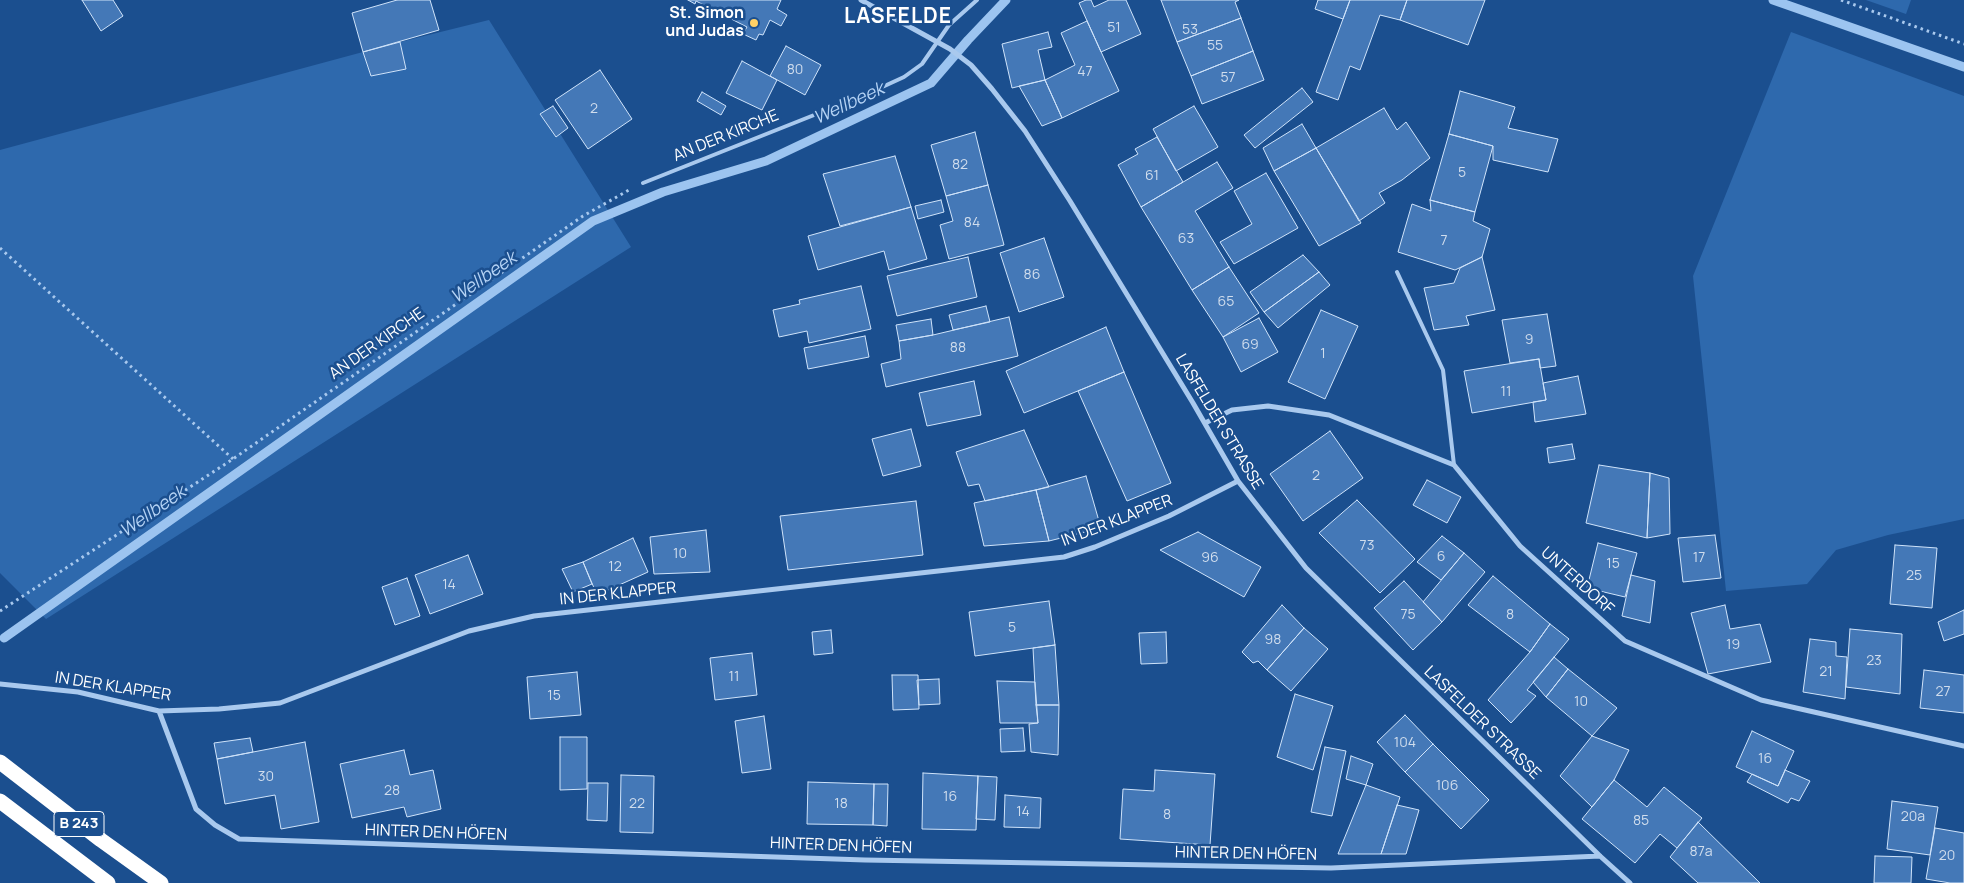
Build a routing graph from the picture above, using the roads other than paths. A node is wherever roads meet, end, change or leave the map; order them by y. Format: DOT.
graph roads {
  1 [pos="861,0"];
  2 [pos="977,0"];
  3 [pos="938,42"];
  4 [pos="643,183"];
  5 [pos="1397,272"];
  6 [pos="1205,423"];
  7 [pos="1454,464"];
  8 [pos="1238,482"];
  9 [pos="0,684"];
  10 [pos="159,711"];
  11 [pos="1964,746"];
  12 [pos="0,762"];
  13 [pos="0,801"];
  14 [pos="1600,856"];
  15 [pos="108,883"];
  16 [pos="161,883"];
  17 [pos="1630,883"];
  1 -- 3 [label="street, LASFELDER STRASSE"];
  2 -- 3 [label="lane, AN DER KIRCHE"];
  3 -- 4 [label="lane, AN DER KIRCHE"];
  3 -- 6 [label="street, LASFELDER STRASSE"];
  5 -- 7 [label="lane"];
  6 -- 7 [label="street, UNTERDORF"];
  6 -- 8 [label="street, LASFELDER STRASSE"];
  7 -- 11 [label="street, UNTERDORF"];
  8 -- 10 [label="street, IN DER KLAPPER"];
  8 -- 14 [label="street, LASFELDER STRASSE"];
  9 -- 10 [label="street, IN DER KLAPPER"];
  10 -- 14 [label="street, HINTER DEN HÖFEN"];
  12 -- 16 [label="highway, B 243"];
  13 -- 15 [label="highway, B 243"];
  14 -- 17 [label="street, LASFELDER STRASSE"];
}
